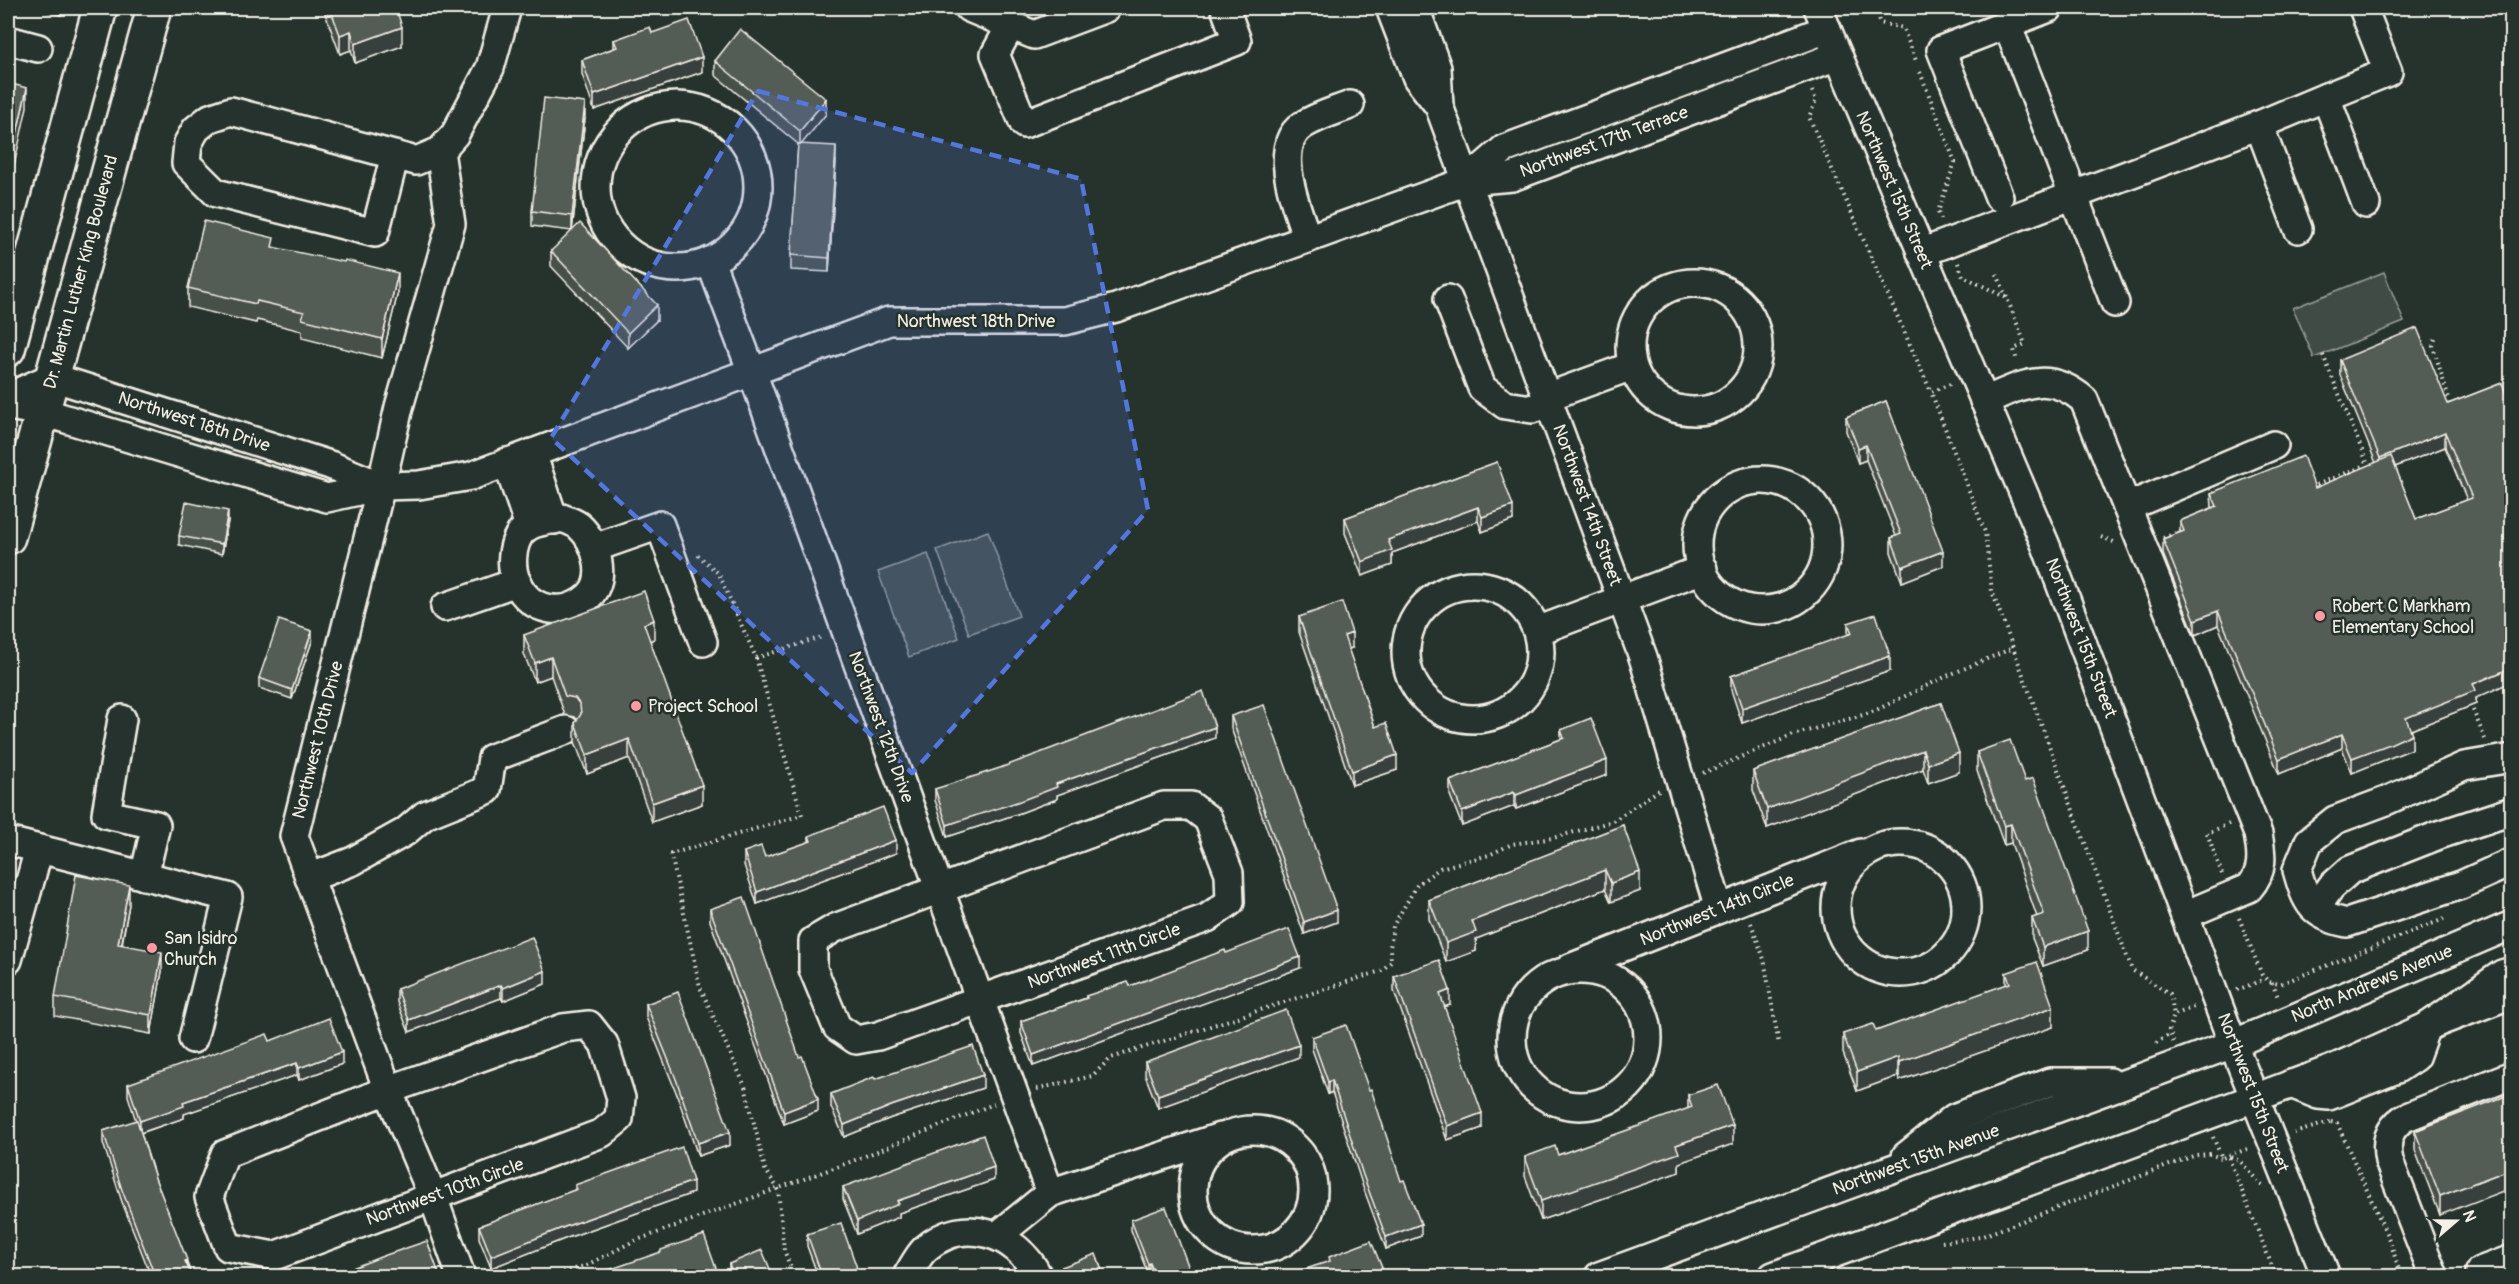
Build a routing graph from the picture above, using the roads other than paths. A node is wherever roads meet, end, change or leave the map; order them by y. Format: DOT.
graph roads {
  1 [pos="100,8"];
  2 [pos="154,8"];
  3 [pos="507,8"];
  4 [pos="969,8"];
  5 [pos="1106,8"];
  6 [pos="1224,8"];
  7 [pos="1390,8"];
  8 [pos="1415,8"];
  9 [pos="2049,8"];
  10 [pos="2363,8"];
  11 [pos="1823,18"];
  12 [pos="2007,24"];
  13 [pos="1011,25"];
  14 [pos="8,40"];
  15 [pos="38,48"];
  16 [pos="1837,56"];
  17 [pos="2326,97"];
  18 [pos="1350,105"];
  19 [pos="1439,106"];
  20 [pos="2259,125"];
  21 [pos="440,151"];
  22 [pos="395,155"];
  23 [pos="1467,181"];
  24 [pos="2073,195"];
  25 [pos="1999,197"];
  26 [pos="2366,204"];
  27 [pos="2298,229"];
  28 [pos="1307,238"];
  29 [pos="1921,253"];
  30 [pos="710,261"];
  31 [pos="1448,299"];
  32 [pos="2115,303"];
  33 [pos="8,349"];
  34 [pos="1632,366"];
  35 [pos="752,372"];
  36 [pos="52,377"];
  37 [pos="8,397"];
  38 [pos="1548,400"];
  39 [pos="1984,401"];
  40 [pos="8,406"];
  41 [pos="43,412"];
  42 [pos="2274,446"];
  43 [pos="519,457"];
  44 [pos="381,486"];
  45 [pos="2127,507"];
  46 [pos="542,523"];
  47 [pos="8,537"];
  48 [pos="594,548"];
  49 [pos="1703,569"];
  50 [pos="517,582"];
  51 [pos="1622,600"];
  52 [pos="445,607"];
  53 [pos="1537,631"];
  54 [pos="703,642"];
  55 [pos="122,719"];
  56 [pos="566,730"];
  57 [pos="2511,758"];
  58 [pos="2511,812"];
  59 [pos="8,841"];
  60 [pos="1877,846"];
  61 [pos="39,849"];
  62 [pos="2511,862"];
  63 [pos="144,876"];
  64 [pos="309,878"];
  65 [pos="940,888"];
  66 [pos="2316,908"];
  67 [pos="1719,909"];
  68 [pos="2186,915"];
  69 [pos="2511,925"];
  70 [pos="8,960"];
  71 [pos="2511,971"];
  72 [pos="1558,972"];
  73 [pos="2511,994"];
  74 [pos="980,1001"];
  75 [pos="2426,1027"];
  76 [pos="193,1039"];
  77 [pos="2233,1044"];
  78 [pos="2511,1075"];
  79 [pos="388,1090"];
  80 [pos="2254,1097"];
  81 [pos="1230,1134"];
  82 [pos="1050,1193"];
  83 [pos="433,1197"];
  84 [pos="997,1236"];
  85 [pos="2511,1259"];
  86 [pos="2480,1271"];
  87 [pos="461,1276"];
  88 [pos="907,1276"];
  89 [pos="1038,1276"];
  90 [pos="1599,1276"];
  91 [pos="1773,1276"];
  92 [pos="2326,1276"];
  93 [pos="2433,1276"];
  1 -- 33 [label="main road"];
  2 -- 36 [label="main road, Dr. Martin Luther King Boulevard"];
  3 -- 21 [label="street"];
  4 -- 13 [label="street"];
  5 -- 13 [label="street"];
  6 -- 13 [label="street"];
  7 -- 19 [label="street, Northwest 14th Street"];
  8 -- 19 [label="street, Northwest 14th Street"];
  9 -- 12 [label="street"];
  10 -- 17 [label="street"];
  11 -- 16 [label="street, Northwest 15th Street"];
  11 -- 23 [label="street, Northwest 17th Terrace"];
  12 -- 24 [label="street"];
  12 -- 25 [label="street"];
  14 -- 15 [label="street"];
  16 -- 23 [label="street, Northwest 17th Terrace"];
  16 -- 29 [label="street, Northwest 15th Street"];
  17 -- 20 [label="street"];
  17 -- 26 [label="street"];
  18 -- 28 [label="street"];
  19 -- 23 [label="street, Northwest 14th Street"];
  20 -- 24 [label="street"];
  20 -- 27 [label="street"];
  21 -- 22 [label="street"];
  21 -- 44 [label="street, Northwest 10th Drive"];
  22 -- 22 [label="street"];
  23 -- 28 [label="street, Northwest 18th Drive"];
  23 -- 38 [label="street, Northwest 14th Street"];
  24 -- 29 [label="street"];
  24 -- 32 [label="street"];
  28 -- 35 [label="street, Northwest 18th Drive"];
  29 -- 39 [label="street, Northwest 15th Street"];
  30 -- 30 [label="street"];
  30 -- 35 [label="street, Northwest 12th Drive"];
  31 -- 38 [label="street"];
  34 -- 34 [label="street"];
  34 -- 38 [label="street"];
  35 -- 43 [label="street, Northwest 18th Drive"];
  35 -- 65 [label="street, Northwest 12th Drive"];
  36 -- 37 [label="street"];
  36 -- 41 [label="main road, Dr. Martin Luther King Boulevard"];
  36 -- 44 [label="street, Northwest 18th Drive"];
  38 -- 51 [label="street, Northwest 14th Street"];
  39 -- 45 [label="street"];
  39 -- 68 [label="street, Northwest 15th Street"];
  40 -- 41 [label="street, Northwest 18th Drive"];
  41 -- 44 [label="street, Northwest 18th Drive"];
  41 -- 47 [label="main road, Dr. Martin Luther King Boulevard"];
  42 -- 45 [label="street"];
  43 -- 44 [label="street, Northwest 18th Drive"];
  43 -- 46 [label="street"];
  44 -- 64 [label="street, Northwest 10th Drive"];
  45 -- 68 [label="street"];
  46 -- 48 [label="street"];
  46 -- 50 [label="street"];
  48 -- 50 [label="street"];
  48 -- 54 [label="street"];
  49 -- 49 [label="street"];
  49 -- 51 [label="street"];
  50 -- 52 [label="street"];
  51 -- 53 [label="street"];
  51 -- 67 [label="street, Northwest 14th Street"];
  53 -- 53 [label="street"];
  55 -- 63 [label="street"];
  56 -- 64 [label="street"];
  57 -- 66 [label="street"];
  58 -- 66 [label="street"];
  59 -- 61 [label="street"];
  60 -- 60 [label="street, Northwest 14th Circle"];
  60 -- 67 [label="street, Northwest 14th Circle"];
  61 -- 63 [label="street"];
  61 -- 70 [label="street"];
  62 -- 66 [label="street"];
  63 -- 76 [label="street"];
  64 -- 79 [label="street, Northwest 10th Drive"];
  65 -- 74 [label="street, Northwest 12th Drive"];
  65 -- 74 [label="street, Northwest 11th Circle"];
  65 -- 74 [label="street, Northwest 11th Circle"];
  67 -- 72 [label="street, Northwest 14th Circle"];
  68 -- 77 [label="street, Northwest 15th Street"];
  69 -- 77 [label="street, North Andrews Avenue"];
  71 -- 75 [label="street"];
  72 -- 72 [label="street, Northwest 14th Circle"];
  73 -- 75 [label="street"];
  74 -- 82 [label="street, Northwest 12th Drive"];
  75 -- 80 [label="street"];
  77 -- 80 [label="street, Northwest 15th Street"];
  77 -- 90 [label="street, Northwest 15th Avenue"];
  78 -- 93 [label="street"];
  79 -- 83 [label="street, Northwest 10th Drive"];
  79 -- 83 [label="street, Northwest 10th Circle"];
  79 -- 83 [label="street, Northwest 10th Circle"];
  80 -- 91 [label="street"];
  80 -- 92 [label="street, Northwest 15th Street"];
  81 -- 81 [label="street"];
  81 -- 82 [label="street"];
  82 -- 84 [label="street"];
  83 -- 87 [label="street"];
  84 -- 88 [label="street"];
  84 -- 89 [label="street"];
  85 -- 86 [label="street"];
}
